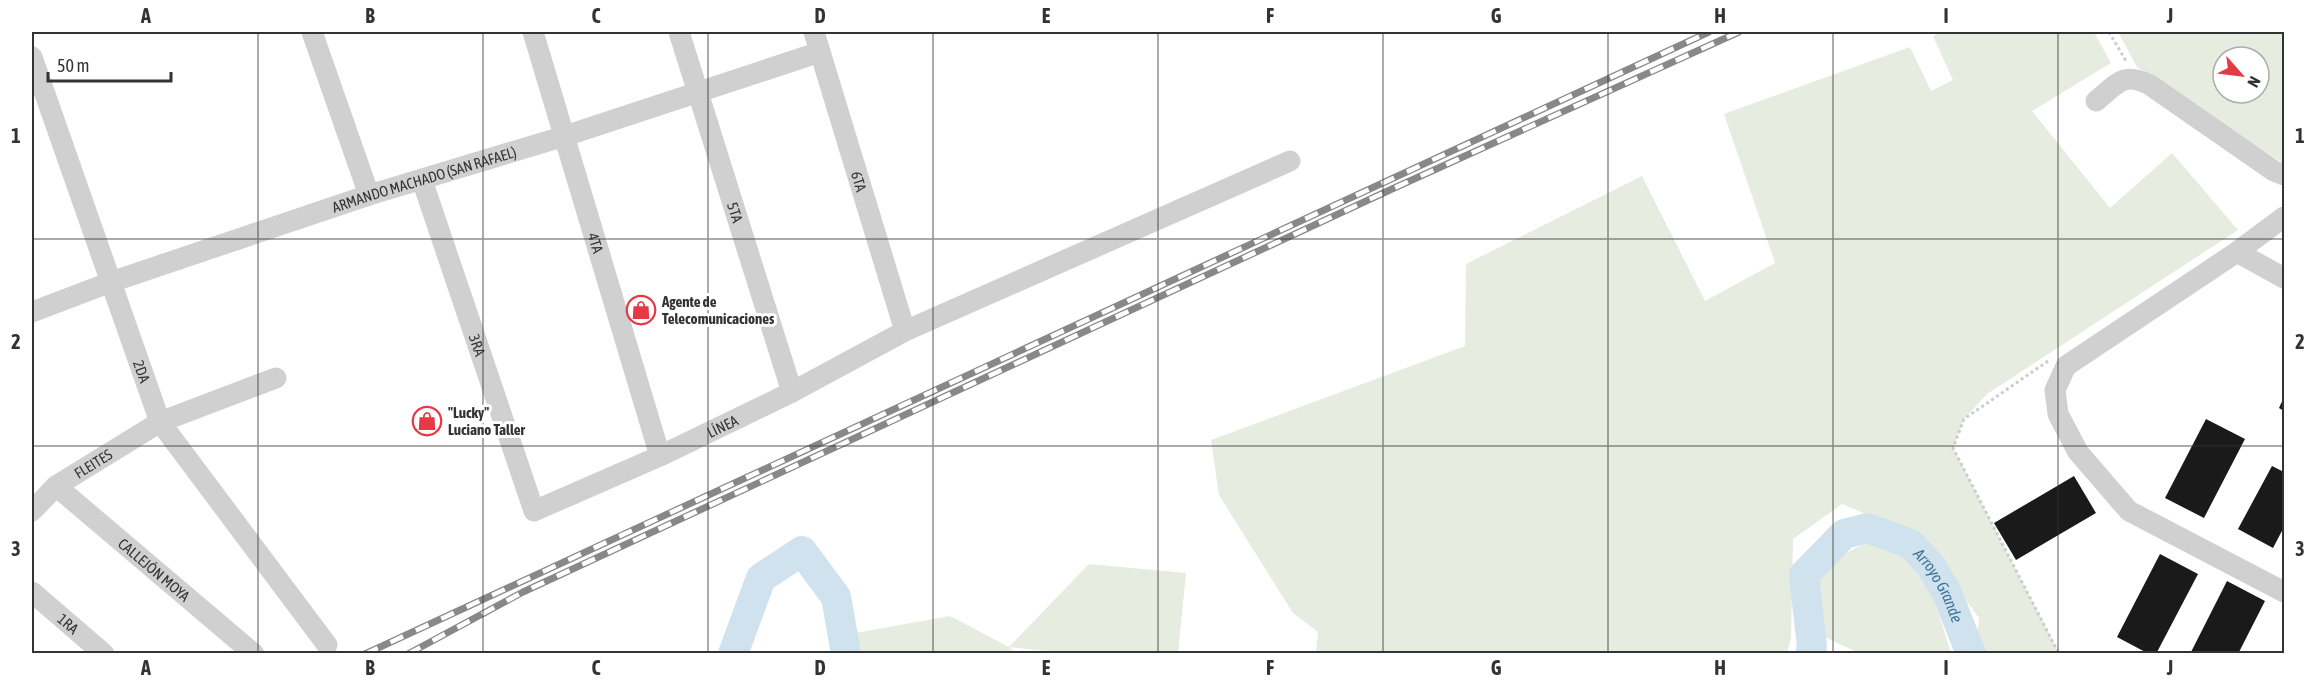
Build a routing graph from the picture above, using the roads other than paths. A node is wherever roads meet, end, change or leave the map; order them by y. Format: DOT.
graph roads {
  1 [pos="312,32"];
  2 [pos="533,32"];
  3 [pos="679,32"];
  4 [pos="814,32"];
  5 [pos="820,52"];
  6 [pos="32,57"];
  7 [pos="698,91"];
  8 [pos="2096,101"];
  9 [pos="565,136"];
  10 [pos="1290,161"];
  11 [pos="2284,175"];
  12 [pos="422,180"];
  13 [pos="369,195"];
  14 [pos="2284,217"];
  15 [pos="2236,252"];
  16 [pos="2284,278"];
  17 [pos="111,282"];
  18 [pos="32,312"];
  19 [pos="906,331"];
  20 [pos="276,378"];
  21 [pos="792,392"];
  22 [pos="160,422"];
  23 [pos="660,456"];
  24 [pos="56,486"];
  25 [pos="32,511"];
  26 [pos="534,511"];
  27 [pos="32,592"];
  28 [pos="2284,592"];
  29 [pos="327,645"];
  30 [pos="104,654"];
  31 [pos="254,654"];
  1 -- 13 [label="street"];
  2 -- 9 [label="street, 4TA"];
  3 -- 7 [label="street, 5TA"];
  4 -- 5 [label="street, 6TA"];
  5 -- 7 [label="street, ARMANDO MACHADO (SAN RAFAEL)"];
  5 -- 19 [label="street, 6TA"];
  6 -- 17 [label="street, 2DA"];
  7 -- 9 [label="street, ARMANDO MACHADO (SAN RAFAEL)"];
  7 -- 21 [label="street, 5TA"];
  8 -- 11 [label="street"];
  9 -- 12 [label="street, ARMANDO MACHADO (SAN RAFAEL)"];
  9 -- 23 [label="street, 4TA"];
  10 -- 19 [label="street, LÍNEA"];
  12 -- 13 [label="street, ARMANDO MACHADO (SAN RAFAEL)"];
  12 -- 26 [label="street, 3RA"];
  13 -- 17 [label="street, ARMANDO MACHADO (SAN RAFAEL)"];
  14 -- 15 [label="street"];
  15 -- 16 [label="street"];
  15 -- 28 [label="street"];
  17 -- 18 [label="street, ARMANDO MACHADO (SAN RAFAEL)"];
  17 -- 22 [label="street, 2DA"];
  19 -- 21 [label="street, LÍNEA"];
  20 -- 22 [label="street, FLEITES"];
  21 -- 23 [label="street, LÍNEA"];
  22 -- 24 [label="street, FLEITES"];
  22 -- 29 [label="street, 2DA"];
  23 -- 26 [label="street, LÍNEA"];
  24 -- 25 [label="street, FLEITES"];
  24 -- 31 [label="street, CALLEJÓN MOYA"];
  27 -- 30 [label="street, 1RA"];
}
